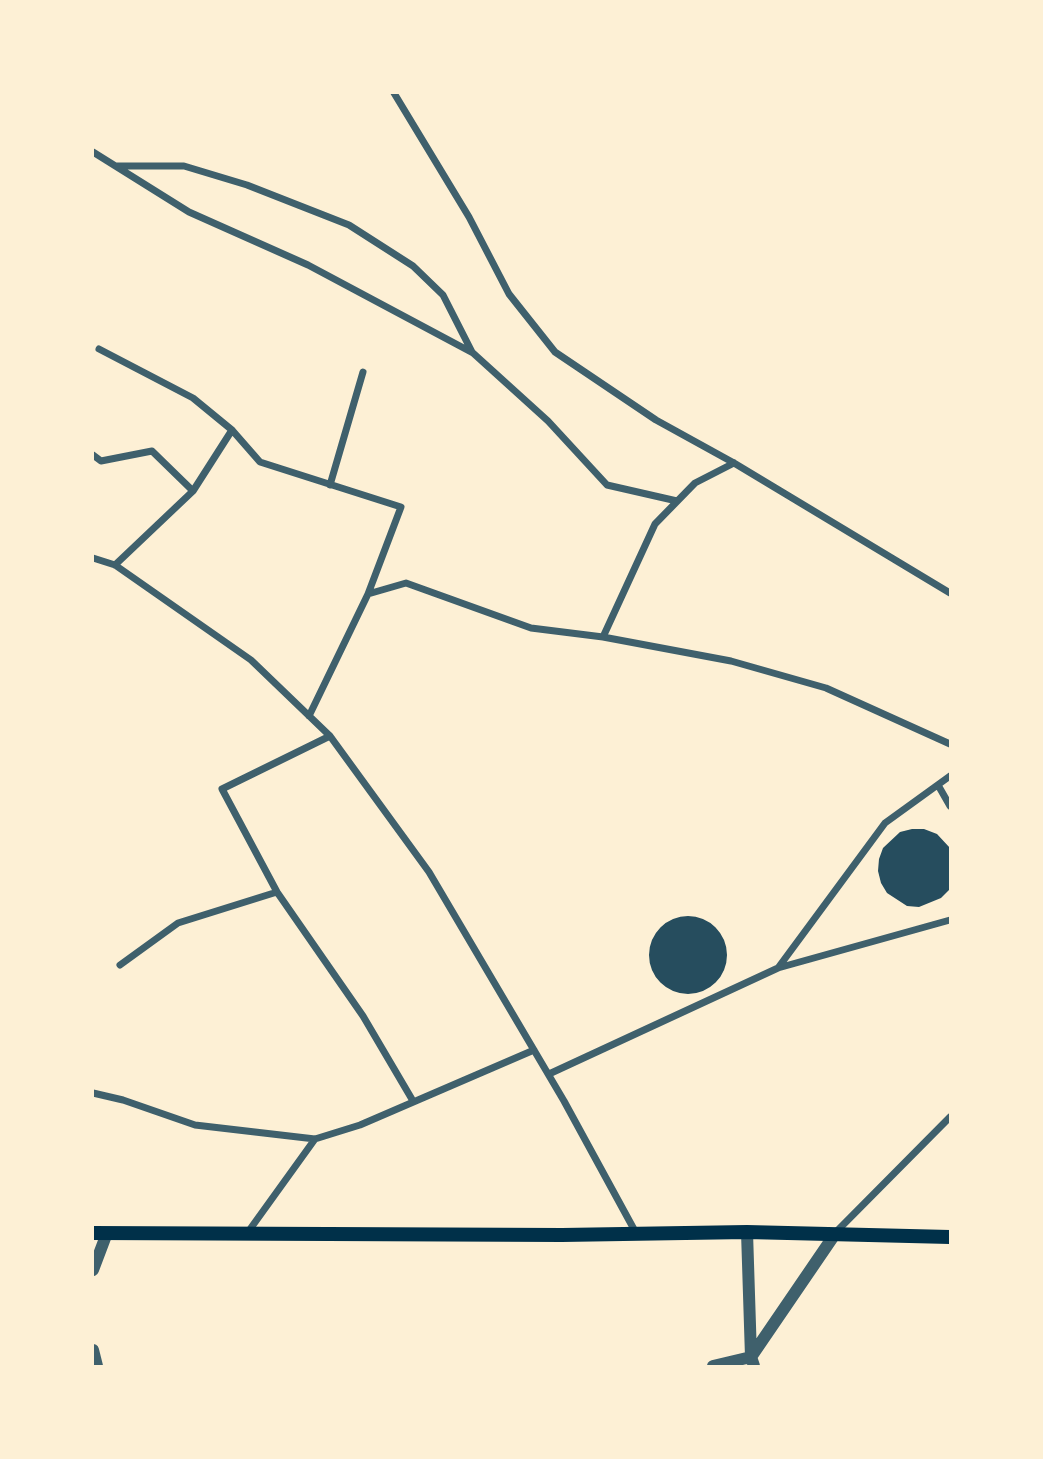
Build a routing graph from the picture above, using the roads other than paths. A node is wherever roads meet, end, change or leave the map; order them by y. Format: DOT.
graph roads {
  1 [pos="394,93"];
  2 [pos="93,152"];
  3 [pos="115,166"];
  4 [pos="99,349"];
  5 [pos="473,353"];
  6 [pos="363,372"];
  7 [pos="232,430"];
  8 [pos="93,455"];
  9 [pos="734,463"];
  10 [pos="330,485"];
  11 [pos="193,491"];
  12 [pos="677,501"];
  13 [pos="93,558"];
  14 [pos="115,565"];
  15 [pos="950,593"];
  16 [pos="368,594"];
  17 [pos="603,637"];
  18 [pos="309,716"];
  19 [pos="330,736"];
  20 [pos="950,744"];
  21 [pos="950,776"];
  22 [pos="938,785"];
  23 [pos="950,806"];
  24 [pos="277,892"];
  25 [pos="950,920"];
  26 [pos="121,965"];
  27 [pos="778,968"];
  28 [pos="534,1050"];
  29 [pos="548,1074"];
  30 [pos="93,1093"];
  31 [pos="413,1101"];
  32 [pos="950,1117"];
  33 [pos="315,1139"];
  34 [pos="248,1232"];
  35 [pos="747,1232"];
  36 [pos="98,1234"];
  37 [pos="636,1234"];
  38 [pos="835,1234"];
  39 [pos="950,1237"];
  40 [pos="93,1269"];
  41 [pos="93,1350"];
  42 [pos="752,1362"];
  43 [pos="97,1366"];
  44 [pos="713,1366"];
  1 -- 9 [label="street"];
  2 -- 3 [label="street"];
  3 -- 5 [label="street"];
  3 -- 5 [label="street"];
  4 -- 7 [label="street"];
  5 -- 12 [label="street"];
  6 -- 10 [label="street"];
  7 -- 10 [label="street"];
  7 -- 11 [label="street"];
  8 -- 11 [label="street"];
  9 -- 12 [label="street"];
  9 -- 15 [label="street"];
  10 -- 16 [label="street"];
  11 -- 14 [label="street"];
  12 -- 17 [label="street"];
  13 -- 14 [label="street"];
  14 -- 18 [label="street"];
  16 -- 17 [label="street"];
  16 -- 18 [label="street"];
  17 -- 20 [label="street"];
  18 -- 19 [label="street"];
  19 -- 24 [label="street"];
  19 -- 28 [label="street"];
  21 -- 22 [label="street"];
  22 -- 23 [label="street"];
  22 -- 27 [label="street"];
  24 -- 26 [label="street"];
  24 -- 31 [label="street"];
  25 -- 27 [label="street"];
  27 -- 29 [label="street"];
  28 -- 29 [label="street"];
  28 -- 31 [label="street"];
  29 -- 37 [label="street"];
  30 -- 33 [label="street"];
  31 -- 33 [label="street"];
  32 -- 38 [label="street"];
  33 -- 34 [label="street"];
  34 -- 36 [label="main road"];
  34 -- 37 [label="main road"];
  35 -- 37 [label="main road"];
  35 -- 38 [label="main road"];
  35 -- 42 [label="street"];
  36 -- 40 [label="street"];
  38 -- 39 [label="main road"];
  38 -- 42 [label="street"];
  41 -- 43 [label="street"];
  42 -- 44 [label="street"];
}
